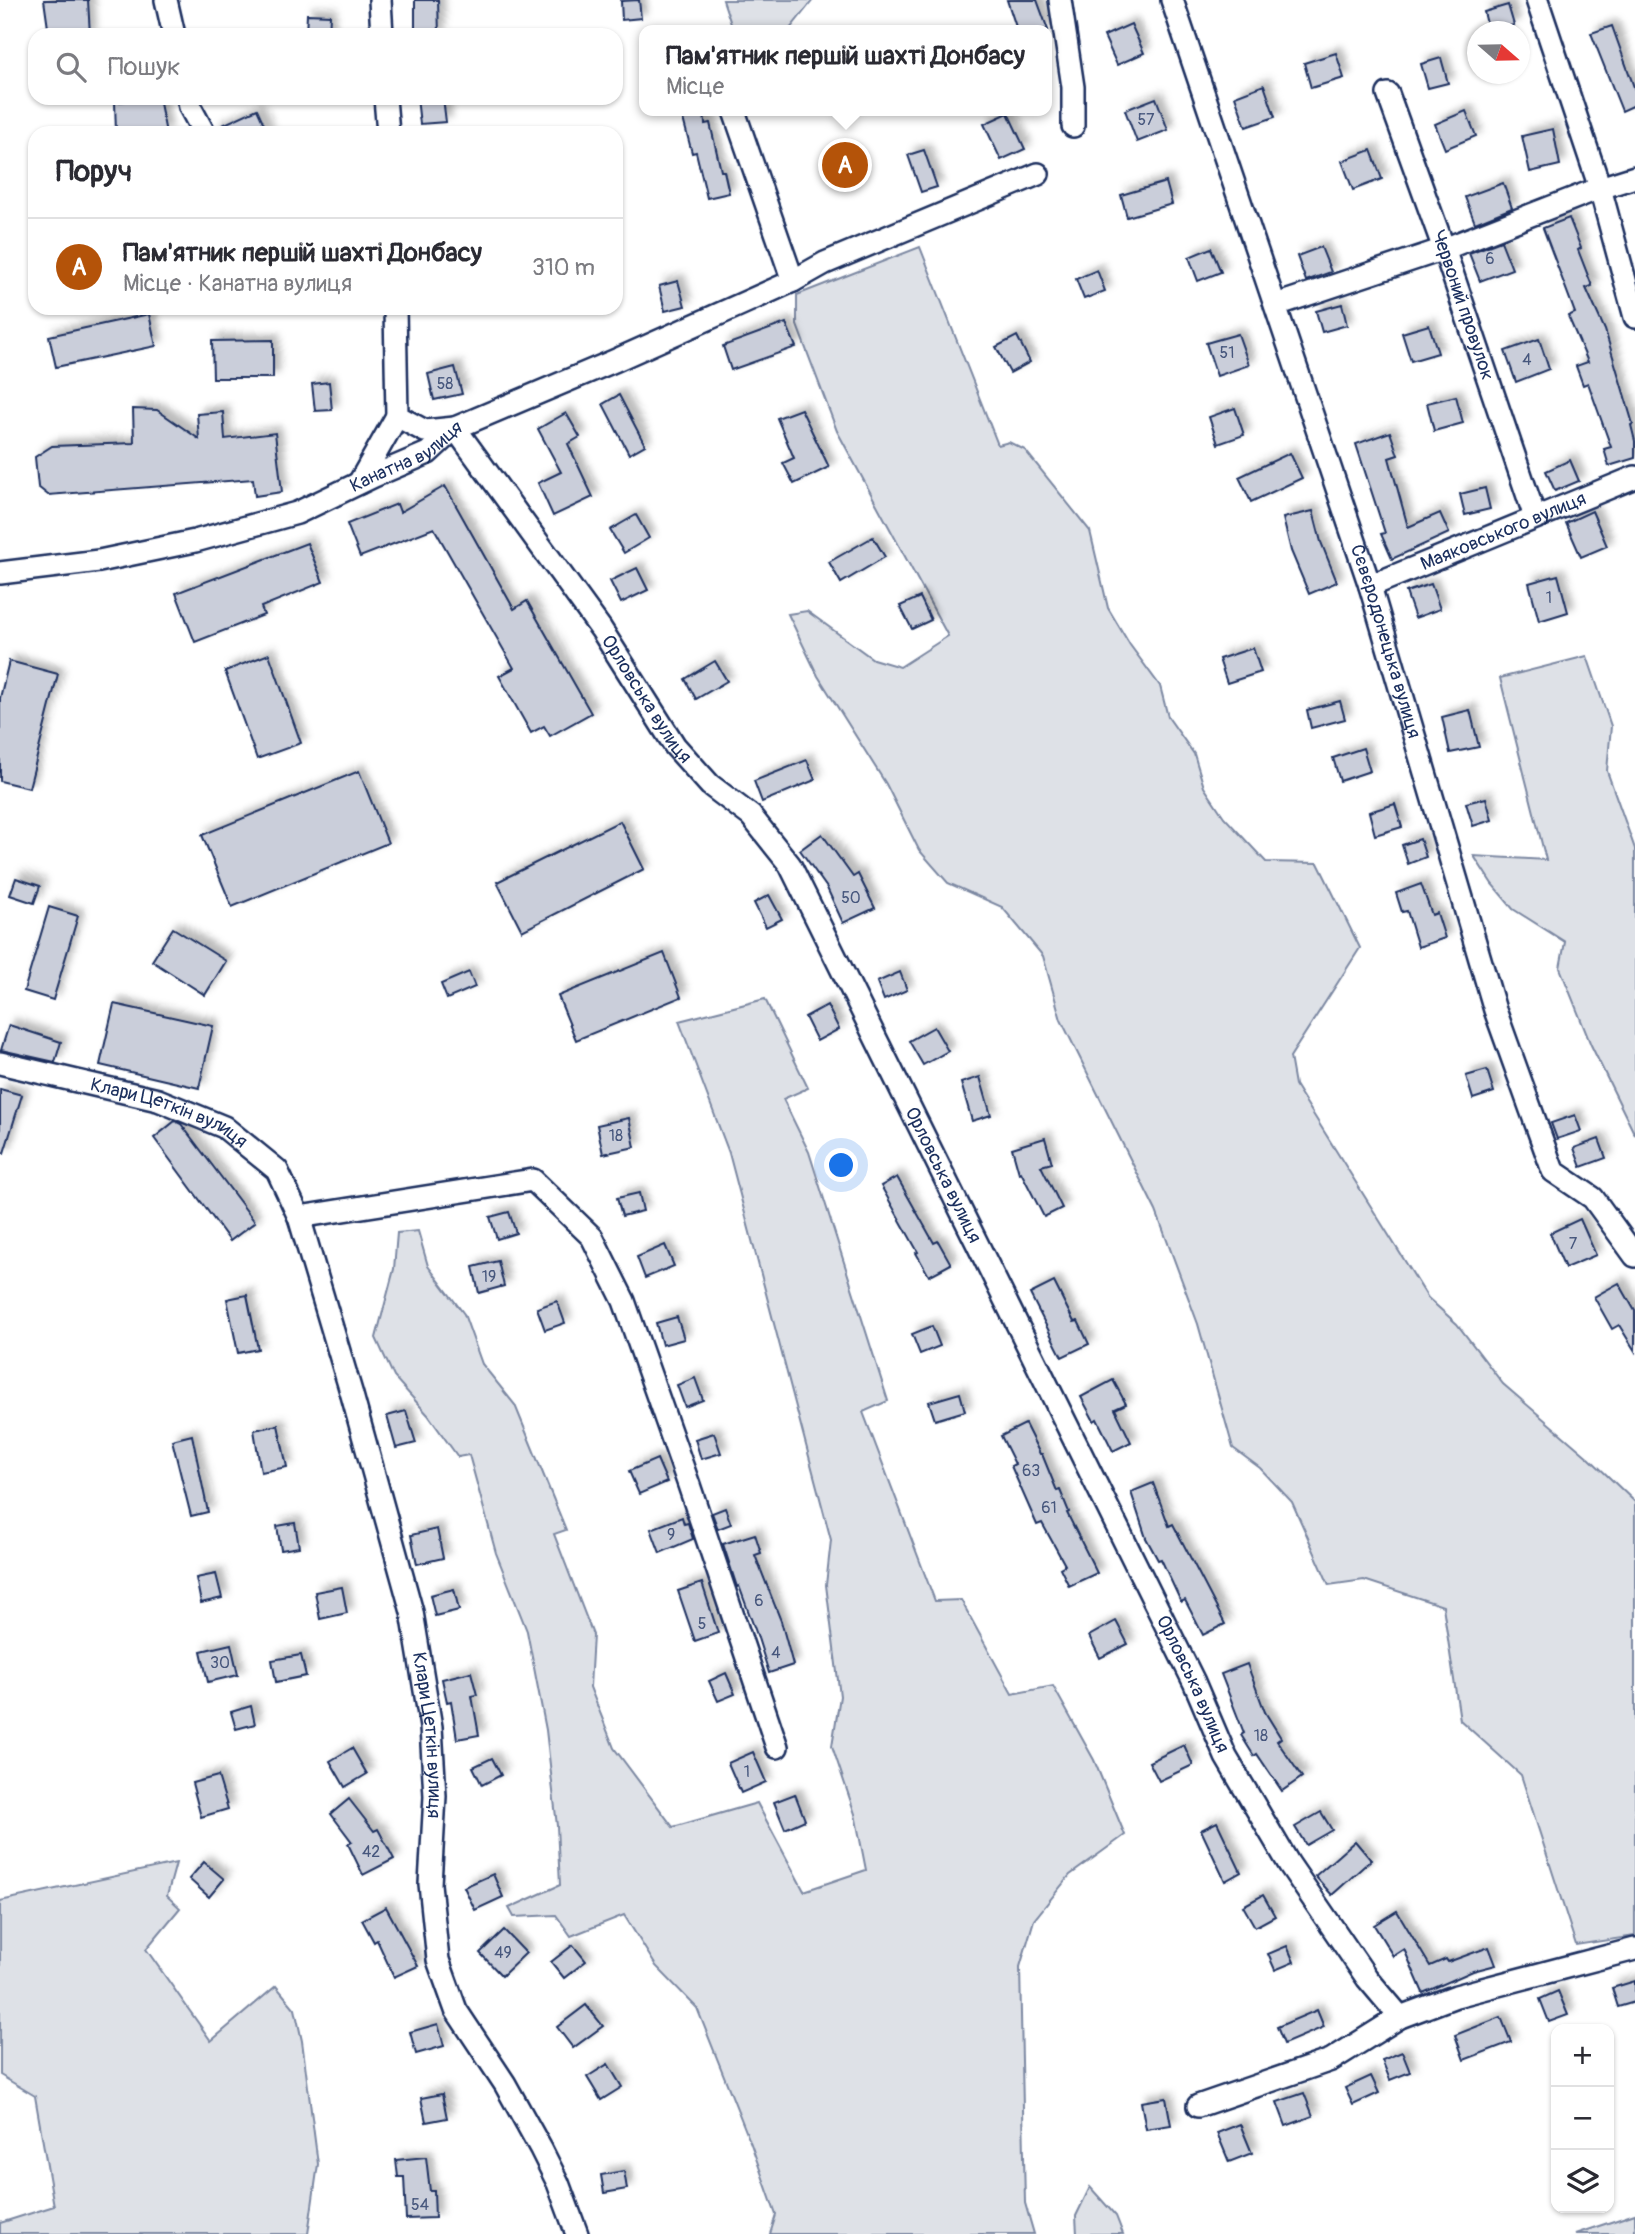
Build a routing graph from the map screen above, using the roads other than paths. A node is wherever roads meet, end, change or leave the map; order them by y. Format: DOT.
graph roads {
  1 [pos="166,0"];
  2 [pos="380,0"];
  3 [pos="1060,0"];
  4 [pos="1172,0"];
  5 [pos="1537,0"];
  6 [pos="172,28"];
  7 [pos="382,28"];
  8 [pos="1388,94"];
  9 [pos="191,105"];
  10 [pos="385,105"];
  11 [pos="736,116"];
  12 [pos="201,126"];
  13 [pos="387,126"];
  14 [pos="1073,126"];
  15 [pos="1038,174"];
  16 [pos="1635,177"];
  17 [pos="1600,188"];
  18 [pos="1444,249"];
  19 [pos="793,281"];
  20 [pos="1276,305"];
  21 [pos="395,315"];
  22 [pos="1635,317"];
  23 [pos="397,416"];
  24 [pos="455,428"];
  25 [pos="1635,477"];
  26 [pos="359,483"];
  27 [pos="1535,517"];
  28 [pos="0,573"];
  29 [pos="1370,586"];
  30 [pos="0,1063"];
  31 [pos="299,1217"];
  32 [pos="1635,1256"];
  33 [pos="777,1747"];
  34 [pos="1635,1949"];
  35 [pos="1400,2017"];
  36 [pos="1198,2106"];
  37 [pos="577,2234"];
  1 -- 6 [label="street"];
  2 -- 7 [label="street"];
  3 -- 14 [label="street"];
  4 -- 20 [label="street, Сєвєродонецька вулиця"];
  5 -- 17 [label="street"];
  8 -- 18 [label="street, Червоний провулок"];
  9 -- 12 [label="street"];
  10 -- 13 [label="street"];
  11 -- 19 [label="street"];
  15 -- 19 [label="street, Канатна вулиця"];
  16 -- 17 [label="street"];
  17 -- 18 [label="street"];
  17 -- 22 [label="street"];
  18 -- 20 [label="street"];
  18 -- 27 [label="street, Червоний провулок"];
  19 -- 24 [label="street, Канатна вулиця"];
  20 -- 29 [label="street, Сєвєродонецька вулиця"];
  21 -- 23 [label="street"];
  23 -- 24 [label="street"];
  23 -- 26 [label="street"];
  24 -- 26 [label="street, Канатна вулиця"];
  24 -- 35 [label="street, Орловська вулиця"];
  25 -- 27 [label="street, Маяковського вулиця"];
  26 -- 28 [label="street, Канатна вулиця"];
  27 -- 29 [label="street, Маяковського вулиця"];
  29 -- 32 [label="street, Сєвєродонецька вулиця"];
  30 -- 31 [label="street, Клари Цеткін вулиця"];
  31 -- 33 [label="street"];
  31 -- 37 [label="street, Клари Цеткін вулиця"];
  34 -- 35 [label="street"];
  35 -- 36 [label="street"];
}
